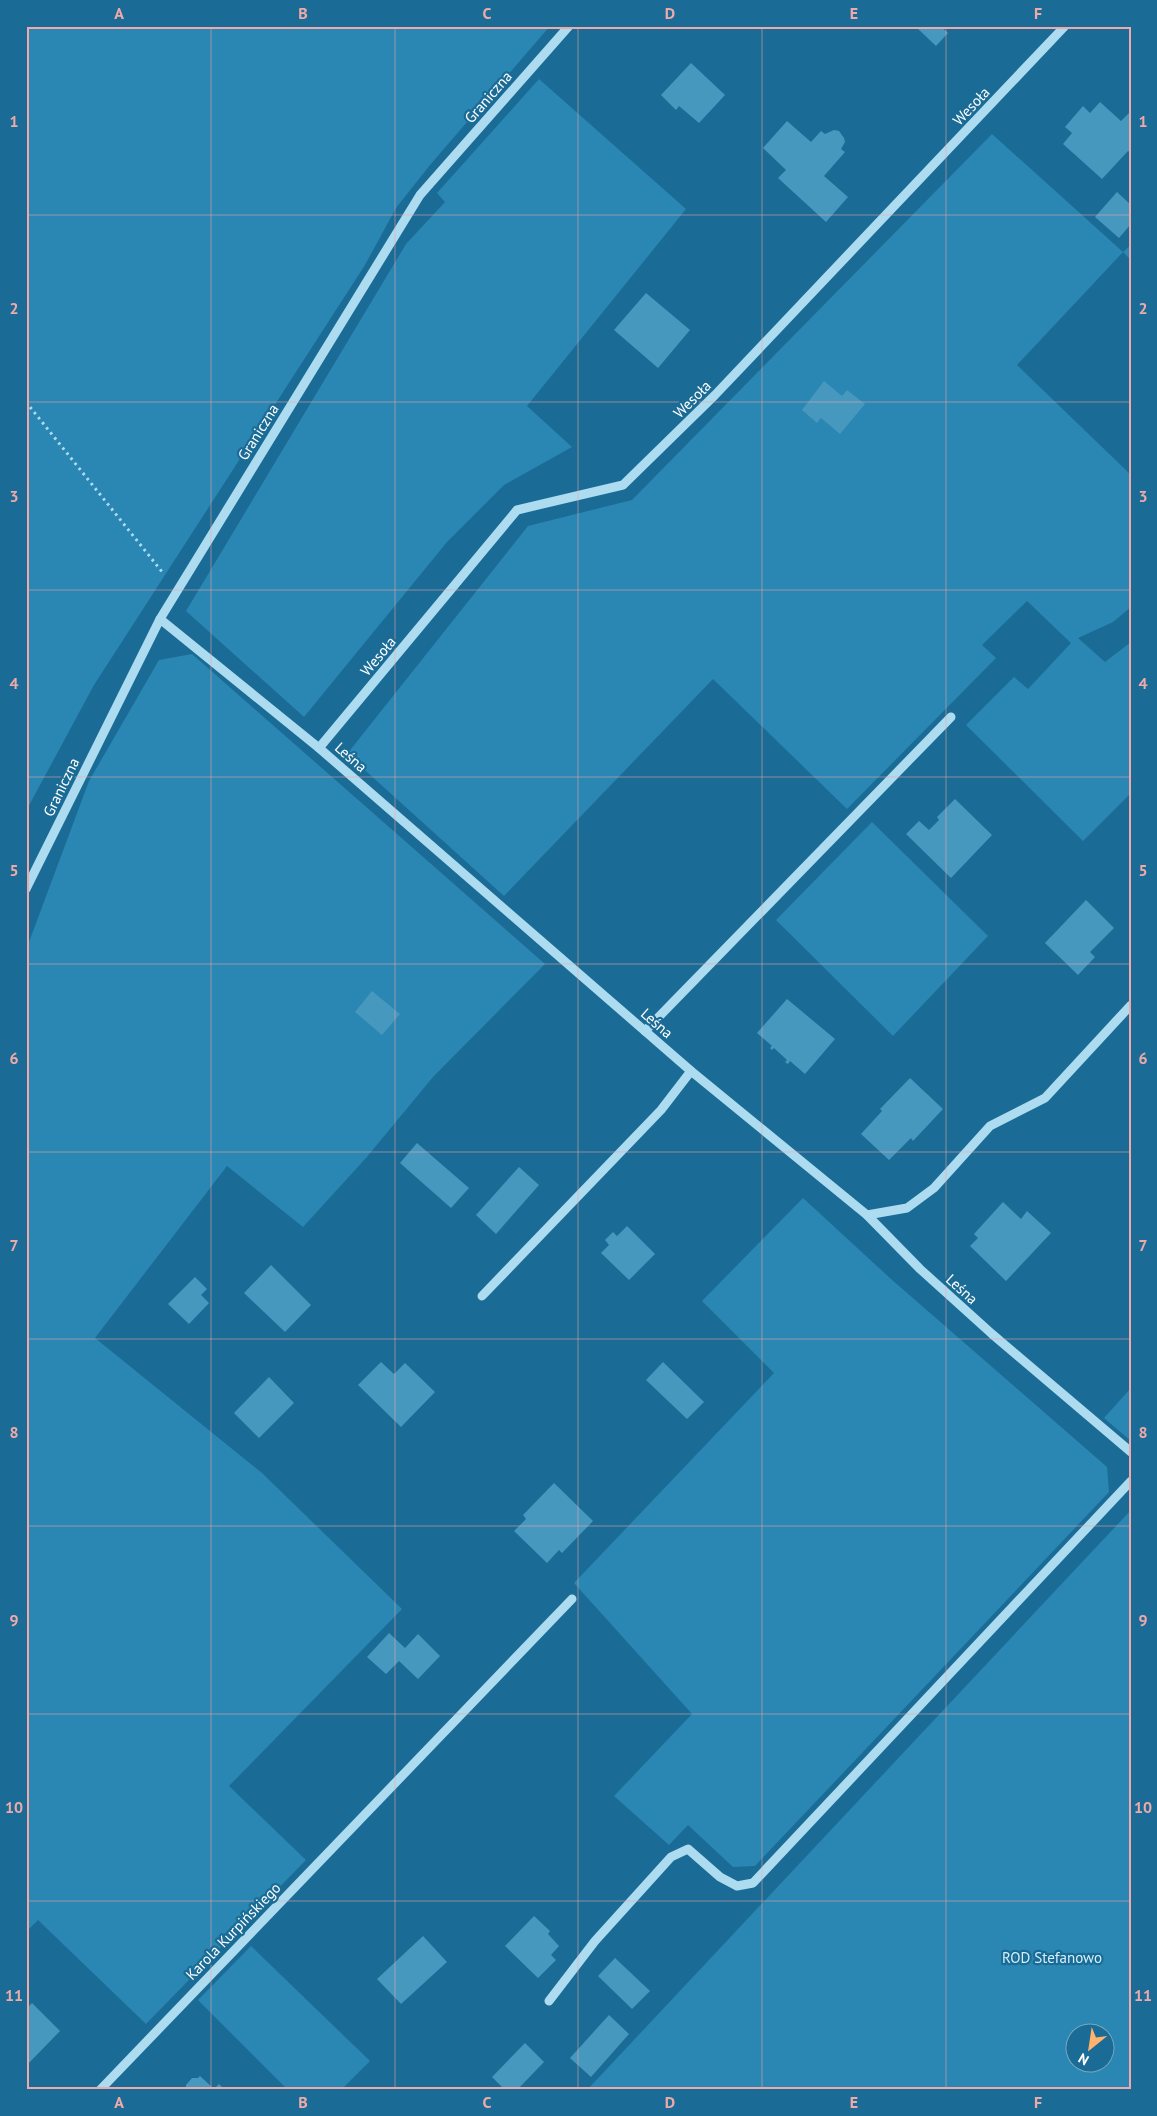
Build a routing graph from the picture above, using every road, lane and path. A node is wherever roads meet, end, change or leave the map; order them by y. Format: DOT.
graph roads {
  1 [pos="569,26"];
  2 [pos="1065,26"];
  3 [pos="26,402"];
  4 [pos="177,591"];
  5 [pos="160,619"];
  6 [pos="951,718"];
  7 [pos="320,748"];
  8 [pos="26,889"];
  9 [pos="1131,1005"];
  10 [pos="645,1031"];
  11 [pos="691,1071"];
  12 [pos="867,1215"];
  13 [pos="482,1296"];
  14 [pos="1131,1452"];
  15 [pos="1131,1481"];
  16 [pos="572,1599"];
  17 [pos="549,2001"];
  18 [pos="100,2090"];
  1 -- 4 [label="street, Graniczna"];
  2 -- 7 [label="street, Wesoła"];
  3 -- 4 [label="path"];
  4 -- 5 [label="street, Graniczna"];
  5 -- 7 [label="street, Leśna"];
  5 -- 8 [label="street, Graniczna"];
  6 -- 10 [label="street"];
  7 -- 10 [label="street, Leśna"];
  9 -- 12 [label="street"];
  10 -- 11 [label="street, Leśna"];
  11 -- 12 [label="street, Leśna"];
  11 -- 13 [label="street"];
  12 -- 14 [label="street, Leśna"];
  15 -- 17 [label="street"];
  16 -- 18 [label="street, Karola Kurpińskiego"];
}
